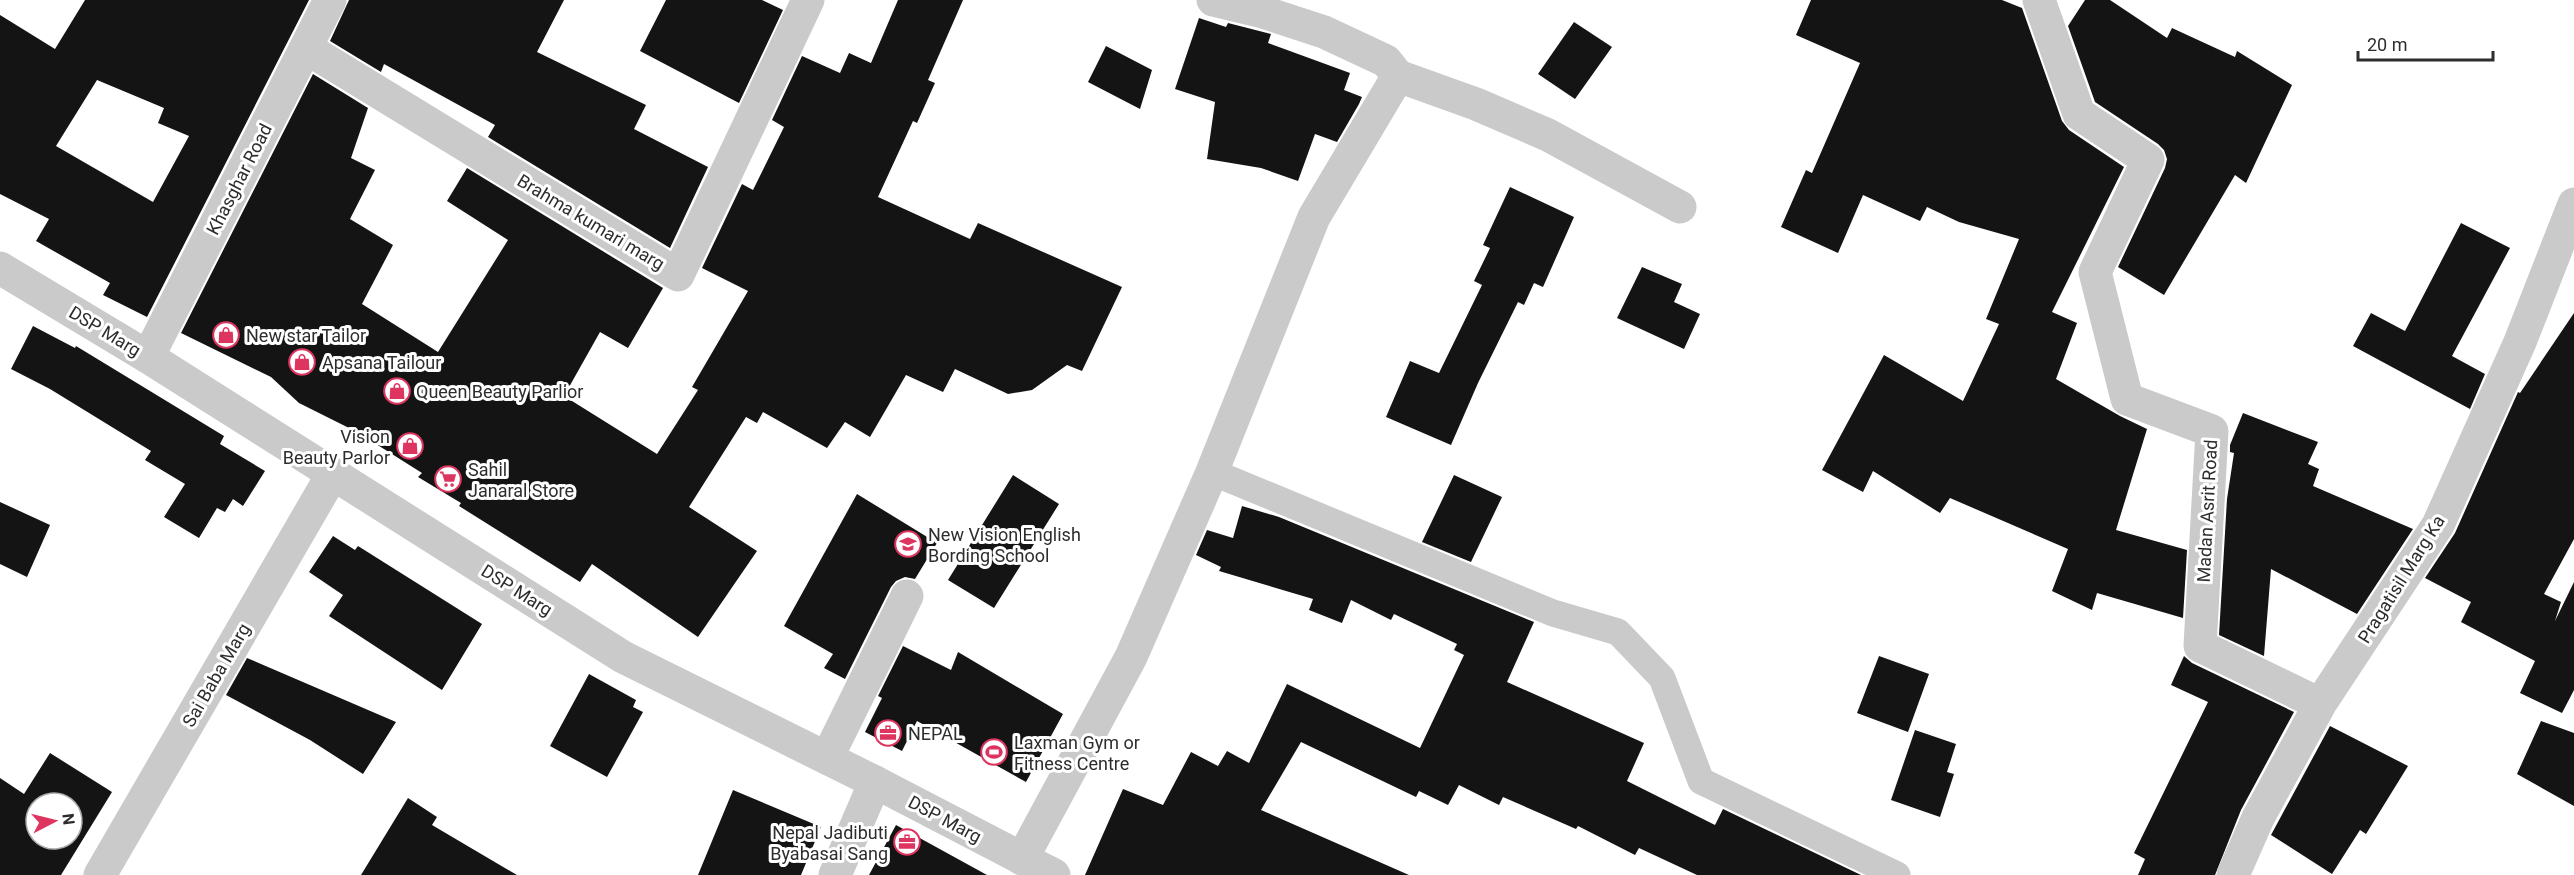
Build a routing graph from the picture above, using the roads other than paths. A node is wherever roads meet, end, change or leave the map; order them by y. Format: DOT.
graph roads {
  1 [pos="330,0"];
  2 [pos="808,0"];
  3 [pos="1213,0"];
  4 [pos="2039,0"];
  5 [pos="306,48"];
  6 [pos="1398,76"];
  7 [pos="2574,204"];
  8 [pos="1680,207"];
  9 [pos="0,268"];
  10 [pos="148,357"];
  11 [pos="1212,472"];
  12 [pos="332,475"];
  13 [pos="908,596"];
  14 [pos="2320,704"];
  15 [pos="826,758"];
  16 [pos="875,782"];
  17 [pos="1022,859"];
  18 [pos="100,875"];
  19 [pos="836,875"];
  20 [pos="1054,875"];
  21 [pos="1897,875"];
  22 [pos="2233,875"];
  1 -- 5 [label="street, Khasghar Road"];
  2 -- 5 [label="street, Brahma kumari marg"];
  3 -- 6 [label="street"];
  4 -- 14 [label="street, Madan Asrit Road"];
  5 -- 10 [label="street, Khasghar Road"];
  6 -- 8 [label="street"];
  6 -- 11 [label="street"];
  7 -- 14 [label="street, Pragatisil Marg Ka"];
  9 -- 10 [label="street, DSP Marg"];
  10 -- 12 [label="street, DSP Marg"];
  11 -- 17 [label="street"];
  11 -- 21 [label="lane"];
  12 -- 15 [label="street, DSP Marg"];
  12 -- 18 [label="street, Sai Baba Marg"];
  13 -- 15 [label="street"];
  14 -- 22 [label="street, Pragatisil Marg Ka"];
  15 -- 16 [label="street, DSP Marg"];
  16 -- 17 [label="street, DSP Marg"];
  16 -- 19 [label="street"];
  17 -- 20 [label="street, DSP Marg"];
}
